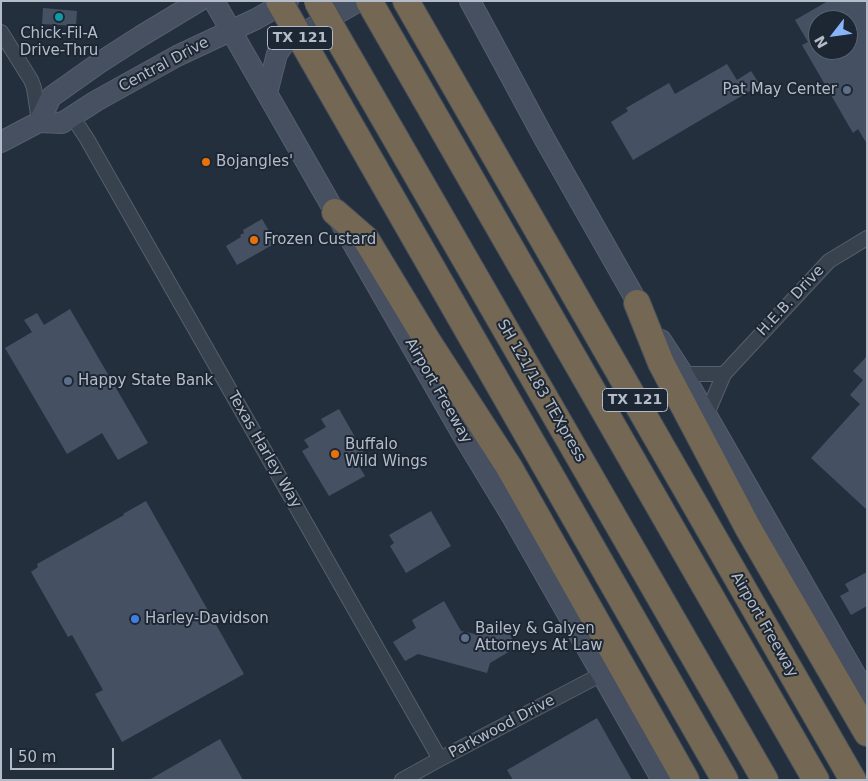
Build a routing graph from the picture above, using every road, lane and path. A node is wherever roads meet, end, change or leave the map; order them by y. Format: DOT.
graph roads {
  1 [pos="166,1"];
  2 [pos="199,1"];
  3 [pos="214,1"];
  4 [pos="279,1"];
  5 [pos="288,1"];
  6 [pos="317,1"];
  7 [pos="470,1"];
  8 [pos="366,2"];
  9 [pos="412,11"];
  10 [pos="158,26"];
  11 [pos="230,31"];
  12 [pos="1,32"];
  13 [pos="99,63"];
  14 [pos="267,93"];
  15 [pos="72,116"];
  16 [pos="39,122"];
  17 [pos="1,142"];
  18 [pos="336,212"];
  19 [pos="867,238"];
  20 [pos="637,303"];
  21 [pos="683,374"];
  22 [pos="724,374"];
  23 [pos="706,416"];
  24 [pos="602,674"];
  25 [pos="867,695"];
  26 [pos="867,733"];
  27 [pos="440,759"];
  28 [pos="402,780"];
  29 [pos="662,780"];
  30 [pos="686,780"];
  31 [pos="725,780"];
  32 [pos="764,780"];
  33 [pos="816,780"];
  34 [pos="853,780"];
  1 -- 10 [label="main road"];
  2 -- 10 [label="main road"];
  3 -- 11 [label="main road, Airport Freeway"];
  4 -- 31 [label="highway, TX 121, bridge"];
  5 -- 11 [label="main road, Central Drive"];
  6 -- 32 [label="highway, SH 121/183 TEXpress, bridge"];
  7 -- 20 [label="main road"];
  8 -- 14 [label="main road"];
  8 -- 33 [label="highway"];
  9 -- 34 [label="highway, Airport Freeway / TX 121"];
  10 -- 13 [label="main road"];
  11 -- 14 [label="main road, Airport Freeway"];
  11 -- 15 [label="main road, Central Drive"];
  12 -- 16 [label="street"];
  13 -- 15 [label="main road"];
  13 -- 16 [label="main road"];
  14 -- 18 [label="main road, Airport Freeway"];
  15 -- 16 [label="main road, Central Drive"];
  15 -- 27 [label="street, Texas Harley Way"];
  16 -- 17 [label="main road, Central Drive"];
  18 -- 24 [label="main road, Airport Freeway"];
  18 -- 30 [label="highway"];
  19 -- 22 [label="street, H.E.B. Drive"];
  20 -- 21 [label="main road"];
  20 -- 26 [label="highway"];
  21 -- 22 [label="street"];
  21 -- 23 [label="main road"];
  22 -- 23 [label="street, H.E.B. Drive"];
  23 -- 25 [label="main road"];
  24 -- 27 [label="street, Parkwood Drive"];
  24 -- 29 [label="main road, Airport Freeway"];
  27 -- 28 [label="street, Parkwood Drive"];
}
